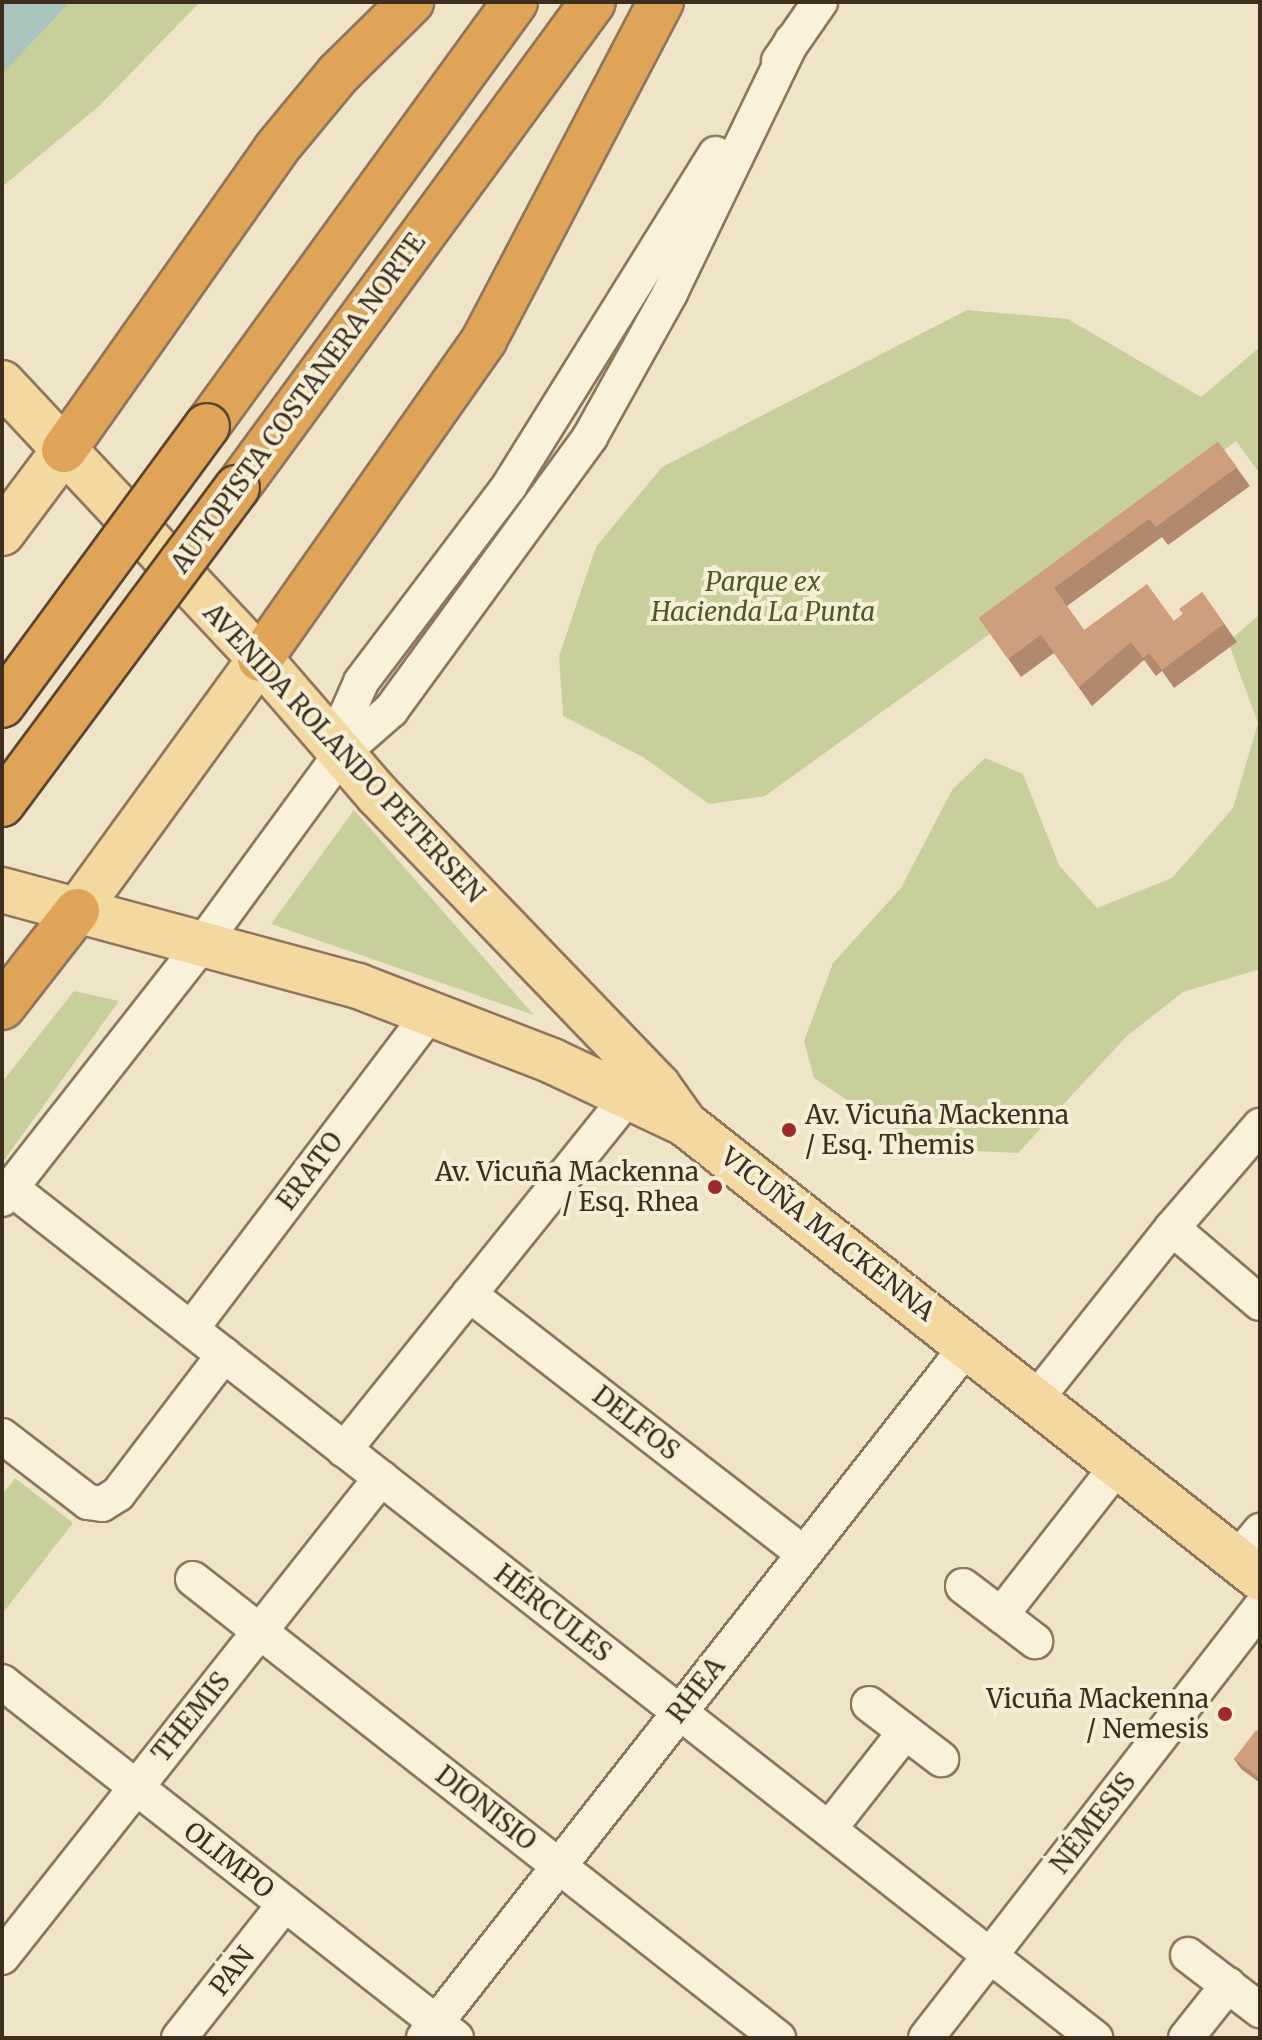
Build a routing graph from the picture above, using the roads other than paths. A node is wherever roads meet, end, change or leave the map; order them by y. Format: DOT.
graph roads {
  1 [pos="411,2"];
  2 [pos="515,2"];
  3 [pos="593,2"];
  4 [pos="661,2"];
  5 [pos="820,2"];
  6 [pos="2,384"];
  7 [pos="64,450"];
  8 [pos="2,533"];
  9 [pos="260,659"];
  10 [pos="2,705"];
  11 [pos="342,753"];
  12 [pos="2,804"];
  13 [pos="2,890"];
  14 [pos="77,911"];
  15 [pos="202,944"];
  16 [pos="2,1007"];
  17 [pos="430,1013"];
  18 [pos="626,1099"];
  19 [pos="684,1123"];
  20 [pos="1260,1126"];
  21 [pos="6,1194"];
  22 [pos="1172,1228"];
  23 [pos="469,1294"];
  24 [pos="1260,1303"];
  25 [pos="191,1329"];
  26 [pos="969,1344"];
  27 [pos="224,1355"];
  28 [pos="1036,1399"];
  29 [pos="2,1436"];
  30 [pos="344,1450"];
  31 [pos="1118,1465"];
  32 [pos="381,1478"];
  33 [pos="803,1553"];
  34 [pos="1252,1556"];
  35 [pos="193,1579"];
  36 [pos="963,1586"];
  37 [pos="1260,1608"];
  38 [pos="1001,1615"];
  39 [pos="260,1631"];
  40 [pos="1035,1641"];
  41 [pos="2,1682"];
  42 [pos="869,1704"];
  43 [pos="679,1712"];
  44 [pos="905,1732"];
  45 [pos="941,1759"];
  46 [pos="135,1786"];
  47 [pos="829,1829"];
  48 [pos="559,1866"];
  49 [pos="285,1904"];
  50 [pos="990,1955"];
  51 [pos="1188,1955"];
  52 [pos="2,1957"];
  53 [pos="1228,1985"];
  54 [pos="1260,2010"];
  55 [pos="439,2033"];
  56 [pos="179,2038"];
  57 [pos="778,2038"];
  58 [pos="926,2038"];
  59 [pos="1095,2038"];
  60 [pos="1186,2038"];
  1 -- 7 [label="highway"];
  2 -- 10 [label="highway, bridge"];
  3 -- 12 [label="highway, AUTOPISTA COSTANERA NORTE, bridge"];
  4 -- 9 [label="highway"];
  5 -- 11 [label="street"];
  6 -- 7 [label="main road, AVENIDA ROLANDO PETERSEN"];
  7 -- 8 [label="main road"];
  7 -- 9 [label="main road, AVENIDA ROLANDO PETERSEN"];
  9 -- 11 [label="main road, AVENIDA ROLANDO PETERSEN"];
  9 -- 14 [label="main road"];
  11 -- 15 [label="street"];
  11 -- 19 [label="main road, AVENIDA ROLANDO PETERSEN"];
  13 -- 14 [label="main road, VICUÑA MACKENNA"];
  14 -- 15 [label="main road, VICUÑA MACKENNA"];
  14 -- 16 [label="highway"];
  15 -- 17 [label="main road, VICUÑA MACKENNA"];
  15 -- 21 [label="street"];
  17 -- 18 [label="main road, VICUÑA MACKENNA"];
  17 -- 25 [label="street, ERATO"];
  18 -- 19 [label="main road, VICUÑA MACKENNA"];
  18 -- 23 [label="street"];
  19 -- 26 [label="main road, VICUÑA MACKENNA"];
  20 -- 22 [label="street"];
  21 -- 25 [label="street, HÉRCULES"];
  22 -- 24 [label="street"];
  22 -- 28 [label="street"];
  23 -- 30 [label="street"];
  23 -- 33 [label="street, DELFOS"];
  25 -- 27 [label="street, HÉRCULES"];
  26 -- 28 [label="main road, VICUÑA MACKENNA"];
  26 -- 33 [label="street, RHEA"];
  27 -- 29 [label="street"];
  27 -- 30 [label="street, HÉRCULES"];
  28 -- 31 [label="main road, VICUÑA MACKENNA"];
  30 -- 32 [label="street, HÉRCULES"];
  31 -- 34 [label="main road, VICUÑA MACKENNA"];
  31 -- 38 [label="street"];
  32 -- 39 [label="street, THEMIS"];
  32 -- 43 [label="street, HÉRCULES"];
  33 -- 43 [label="street, RHEA"];
  35 -- 39 [label="street, DIONISIO"];
  36 -- 38 [label="street"];
  37 -- 50 [label="street, NÉMESIS"];
  38 -- 40 [label="street"];
  39 -- 46 [label="street, THEMIS"];
  39 -- 48 [label="street, DIONISIO"];
  41 -- 46 [label="street, OLIMPO"];
  42 -- 44 [label="street"];
  43 -- 47 [label="street, HÉRCULES"];
  43 -- 48 [label="street, RHEA"];
  44 -- 45 [label="street"];
  44 -- 47 [label="street"];
  46 -- 49 [label="street, OLIMPO"];
  46 -- 52 [label="street, THEMIS"];
  47 -- 50 [label="street, HÉRCULES"];
  48 -- 55 [label="street, RHEA"];
  48 -- 57 [label="street, DIONISIO"];
  49 -- 55 [label="street, OLIMPO"];
  49 -- 56 [label="street, PAN"];
  50 -- 58 [label="street, NÉMESIS"];
  50 -- 59 [label="street, HÉRCULES"];
  51 -- 53 [label="street"];
  53 -- 54 [label="street"];
  53 -- 60 [label="street"];
}
